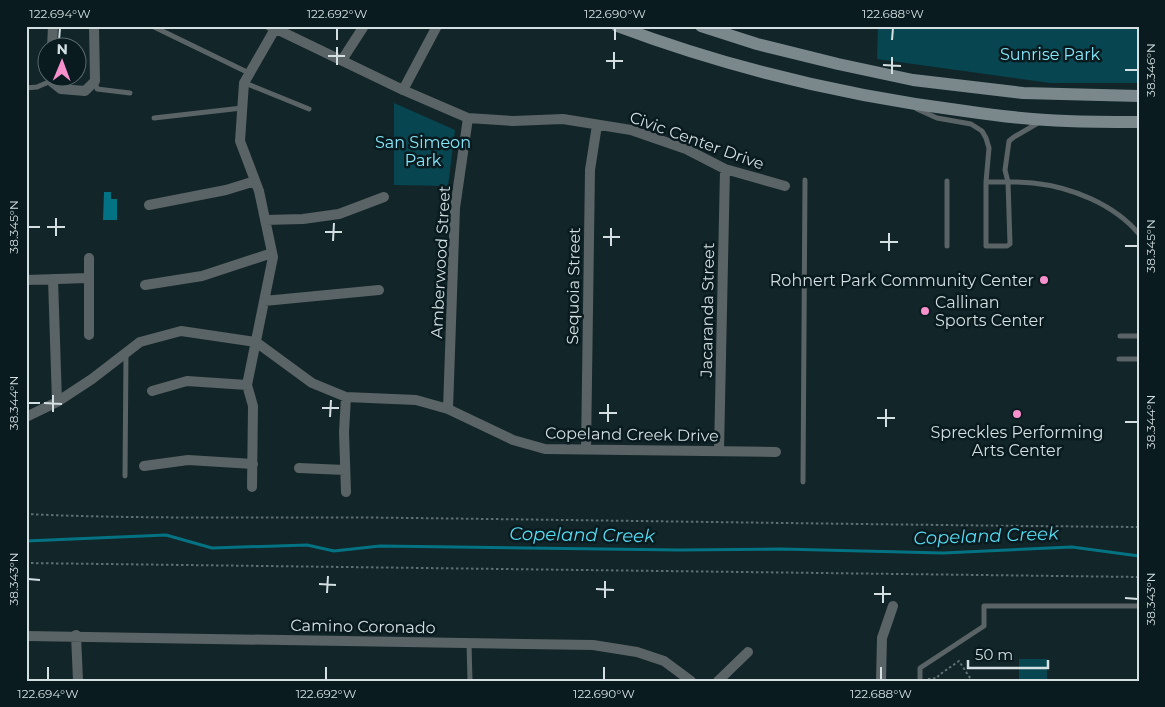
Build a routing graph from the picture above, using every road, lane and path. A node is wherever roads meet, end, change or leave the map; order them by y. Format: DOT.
graph roads {
  1 [pos="94,26"];
  2 [pos="152,26"];
  3 [pos="364,26"];
  4 [pos="437,26"];
  5 [pos="617,26"];
  6 [pos="701,26"];
  7 [pos="273,28"];
  8 [pos="342,60"];
  9 [pos="250,73"];
  10 [pos="95,80"];
  11 [pos="244,83"];
  12 [pos="88,87"];
  13 [pos="59,88"];
  14 [pos="87,88"];
  15 [pos="403,90"];
  16 [pos="130,93"];
  17 [pos="1139,96"];
  18 [pos="903,102"];
  19 [pos="242,108"];
  20 [pos="309,109"];
  21 [pos="154,118"];
  22 [pos="468,118"];
  23 [pos="1043,120"];
  24 [pos="1139,122"];
  25 [pos="597,125"];
  26 [pos="725,168"];
  27 [pos="805,180"];
  28 [pos="255,181"];
  29 [pos="947,181"];
  30 [pos="986,182"];
  31 [pos="1008,182"];
  32 [pos="785,186"];
  33 [pos="384,197"];
  34 [pos="149,204"];
  35 [pos="265,220"];
  36 [pos="1139,234"];
  37 [pos="947,246"];
  38 [pos="272,253"];
  39 [pos="89,258"];
  40 [pos="88,278"];
  41 [pos="53,279"];
  42 [pos="26,280"];
  43 [pos="145,285"];
  44 [pos="379,290"];
  45 [pos="264,301"];
  46 [pos="89,335"];
  47 [pos="1120,336"];
  48 [pos="1139,336"];
  49 [pos="256,342"];
  50 [pos="126,353"];
  51 [pos="1119,359"];
  52 [pos="1139,359"];
  53 [pos="247,385"];
  54 [pos="152,391"];
  55 [pos="346,397"];
  56 [pos="57,402"];
  57 [pos="448,409"];
  58 [pos="26,417"];
  59 [pos="586,449"];
  60 [pos="719,451"];
  61 [pos="776,452"];
  62 [pos="253,464"];
  63 [pos="144,466"];
  64 [pos="299,468"];
  65 [pos="345,470"];
  66 [pos="125,476"];
  67 [pos="803,482"];
  68 [pos="252,487"];
  69 [pos="346,492"];
  70 [pos="26,514"];
  71 [pos="1139,527"];
  72 [pos="26,563"];
  73 [pos="1139,577"];
  74 [pos="894,606"];
  75 [pos="1139,606"];
  76 [pos="76,635"];
  77 [pos="26,636"];
  78 [pos="470,643"];
  79 [pos="748,652"];
  80 [pos="920,680"];
  81 [pos="78,681"];
  82 [pos="470,681"];
  83 [pos="691,681"];
  84 [pos="718,681"];
  85 [pos="881,681"];
  86 [pos="972,681"];
  1 -- 10 [label="street"];
  2 -- 9 [label="lane"];
  3 -- 8 [label="street"];
  4 -- 15 [label="street"];
  5 -- 18 [label="main road"];
  6 -- 17 [label="main road"];
  7 -- 8 [label="street, Civic Center Drive"];
  7 -- 9 [label="street"];
  8 -- 15 [label="street, Civic Center Drive"];
  9 -- 11 [label="street"];
  10 -- 12 [label="street"];
  10 -- 16 [label="lane"];
  11 -- 19 [label="street"];
  11 -- 20 [label="lane"];
  13 -- 14 [label="street"];
  15 -- 22 [label="street, Civic Center Drive"];
  18 -- 23 [label="main road"];
  18 -- 30 [label="lane"];
  19 -- 21 [label="lane"];
  19 -- 28 [label="street"];
  22 -- 25 [label="street, Civic Center Drive"];
  22 -- 57 [label="street, Amberwood Street"];
  23 -- 24 [label="main road"];
  23 -- 31 [label="lane"];
  25 -- 26 [label="street, Civic Center Drive"];
  25 -- 59 [label="street, Sequoia Street"];
  26 -- 32 [label="street, Civic Center Drive"];
  26 -- 60 [label="street, Jacaranda Street"];
  27 -- 67 [label="lane"];
  28 -- 34 [label="street"];
  28 -- 35 [label="street"];
  29 -- 37 [label="lane"];
  30 -- 31 [label="lane"];
  30 -- 31 [label="lane"];
  31 -- 36 [label="lane"];
  33 -- 35 [label="street"];
  35 -- 38 [label="street"];
  38 -- 43 [label="street"];
  38 -- 45 [label="street"];
  39 -- 40 [label="street"];
  40 -- 41 [label="street"];
  40 -- 46 [label="street"];
  41 -- 42 [label="street"];
  41 -- 56 [label="street"];
  44 -- 45 [label="street"];
  45 -- 49 [label="street"];
  47 -- 48 [label="lane"];
  49 -- 50 [label="street, Copeland Creek Drive"];
  49 -- 53 [label="street"];
  49 -- 55 [label="street, Copeland Creek Drive"];
  50 -- 56 [label="street, Copeland Creek Drive"];
  50 -- 66 [label="lane"];
  51 -- 52 [label="lane"];
  53 -- 54 [label="street"];
  53 -- 62 [label="street"];
  55 -- 57 [label="street, Copeland Creek Drive"];
  55 -- 65 [label="street"];
  56 -- 58 [label="street, Copeland Creek Drive"];
  57 -- 59 [label="street, Copeland Creek Drive"];
  59 -- 60 [label="street, Copeland Creek Drive"];
  60 -- 61 [label="street, Copeland Creek Drive"];
  62 -- 63 [label="street"];
  62 -- 68 [label="street"];
  64 -- 65 [label="street"];
  65 -- 69 [label="street"];
  70 -- 71 [label="path"];
  72 -- 73 [label="path"];
  74 -- 85 [label="street"];
  75 -- 80 [label="lane"];
  76 -- 77 [label="street, Camino Coronado"];
  76 -- 78 [label="street, Camino Coronado"];
  76 -- 81 [label="street"];
  78 -- 82 [label="lane"];
  78 -- 83 [label="street, Camino Coronado"];
  79 -- 84 [label="street"];
  80 -- 86 [label="path"];
}
